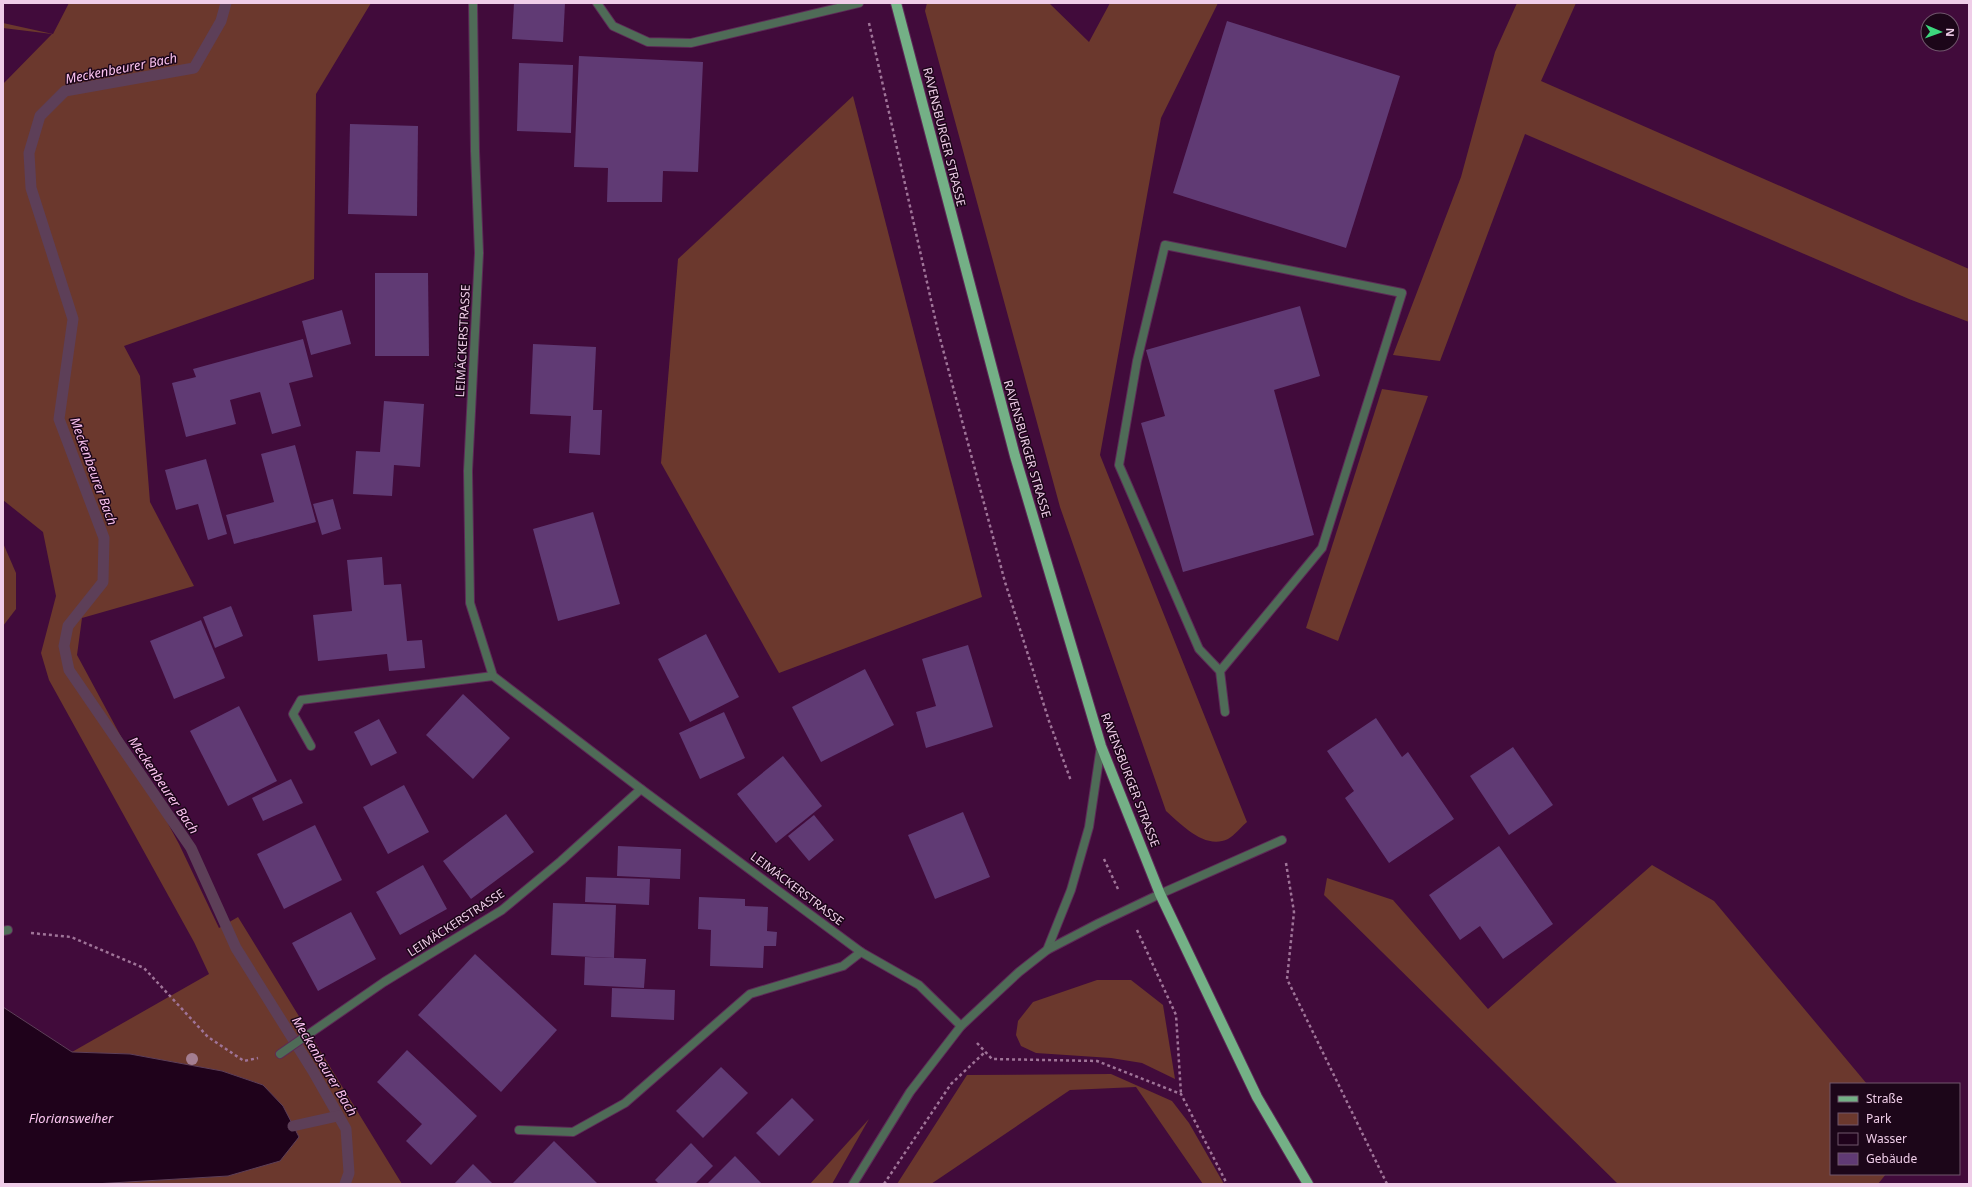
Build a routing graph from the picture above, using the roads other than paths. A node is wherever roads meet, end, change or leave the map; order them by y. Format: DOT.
graph roads {
  1 [pos="473,3"];
  2 [pos="597,3"];
  3 [pos="859,3"];
  4 [pos="896,3"];
  5 [pos="1220,671"];
  6 [pos="493,676"];
  7 [pos="1225,712"];
  8 [pos="311,746"];
  9 [pos="1101,746"];
  10 [pos="641,789"];
  11 [pos="1282,840"];
  12 [pos="1160,894"];
  13 [pos="1047,950"];
  14 [pos="861,952"];
  15 [pos="961,1026"];
  16 [pos="280,1054"];
  17 [pos="519,1130"];
  18 [pos="853,1184"];
  19 [pos="1308,1184"];
  1 -- 6 [label="street, LEIMÄCKERSTRASSE"];
  2 -- 3 [label="street"];
  4 -- 9 [label="main road, RAVENSBURGER STRASSE"];
  5 -- 5 [label="street"];
  5 -- 7 [label="street"];
  6 -- 8 [label="street"];
  6 -- 10 [label="street, LEIMÄCKERSTRASSE"];
  9 -- 12 [label="main road, RAVENSBURGER STRASSE"];
  9 -- 13 [label="street"];
  10 -- 14 [label="street, LEIMÄCKERSTRASSE"];
  10 -- 16 [label="street, LEIMÄCKERSTRASSE"];
  11 -- 12 [label="street"];
  12 -- 13 [label="street"];
  12 -- 19 [label="main road, RAVENSBURGER STRASSE"];
  13 -- 15 [label="street"];
  14 -- 15 [label="street, LEIMÄCKERSTRASSE"];
  14 -- 17 [label="street"];
  15 -- 18 [label="street"];
}
